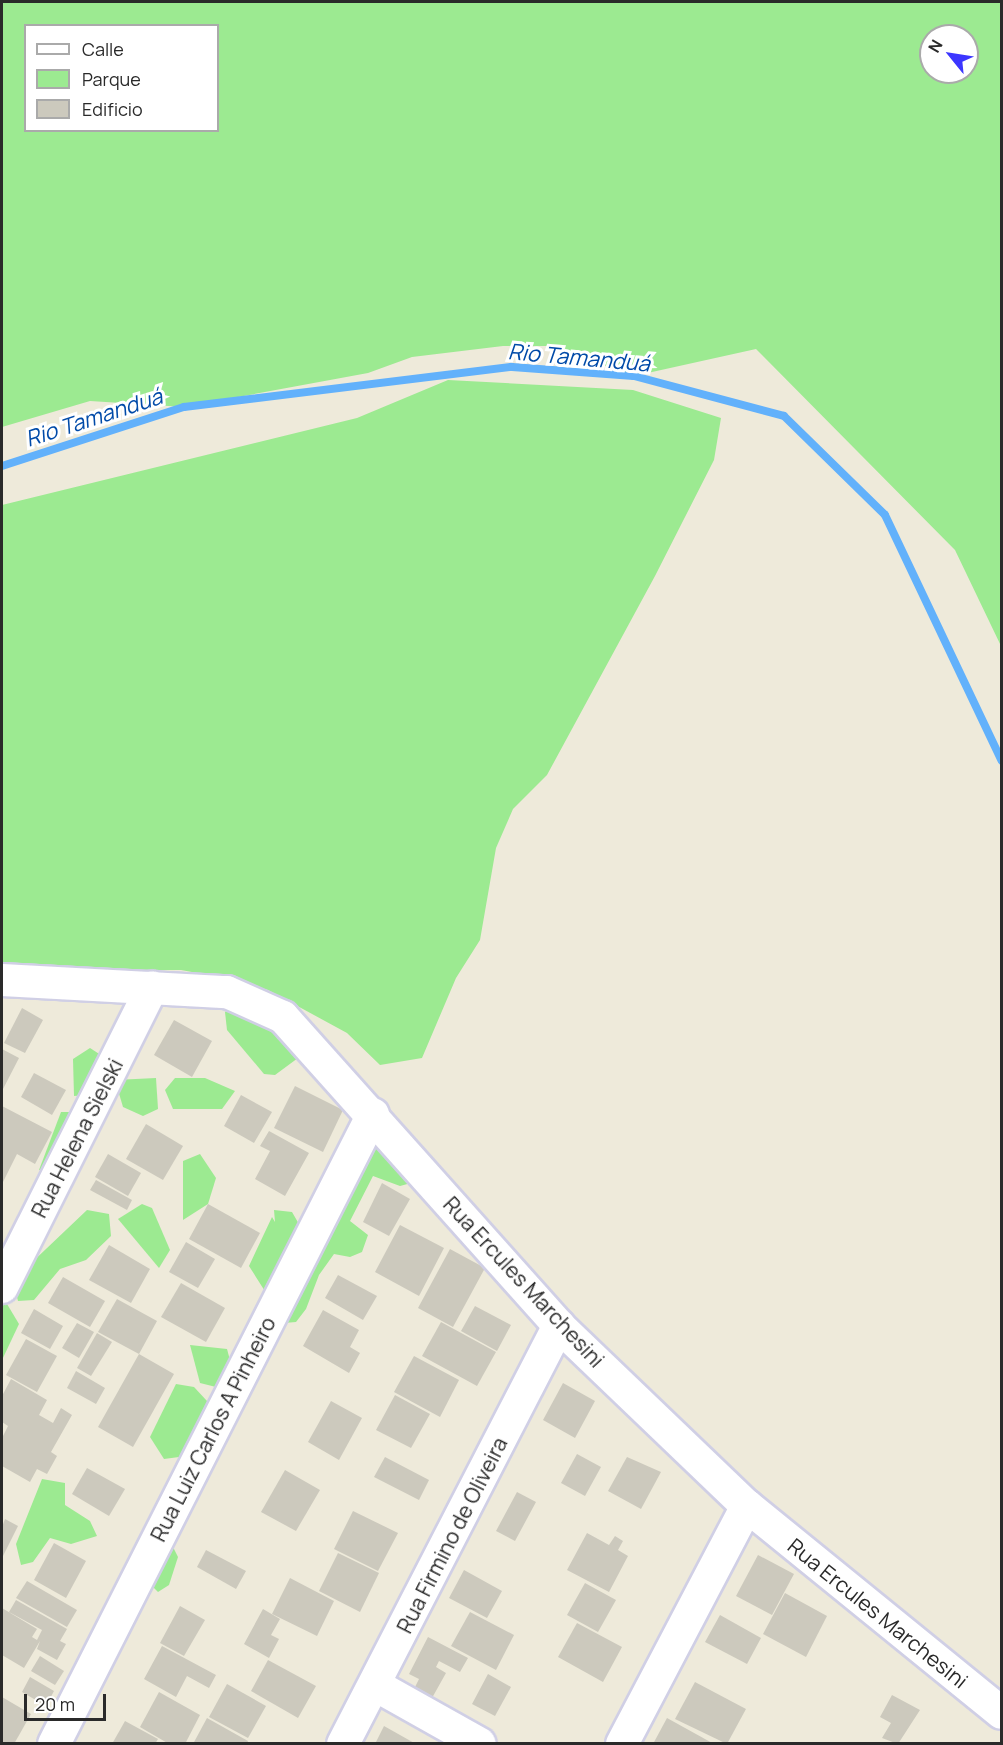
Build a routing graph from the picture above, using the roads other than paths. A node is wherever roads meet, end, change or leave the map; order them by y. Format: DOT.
graph roads {
  1 [pos="2,980"];
  2 [pos="152,988"];
  3 [pos="373,1114"];
  4 [pos="2,1287"];
  5 [pos="559,1326"];
  6 [pos="747,1506"];
  7 [pos="375,1685"];
  8 [pos="1002,1713"];
  9 [pos="54,1743"];
  10 [pos="343,1743"];
  11 [pos="480,1743"];
  12 [pos="622,1743"];
  1 -- 2 [label="street, Rua Ercules Marchesini"];
  2 -- 3 [label="street, Rua Ercules Marchesini"];
  2 -- 4 [label="street, Rua Helena Sielski"];
  3 -- 5 [label="street, Rua Ercules Marchesini"];
  3 -- 9 [label="street, Rua Luiz Carlos A Pinheiro"];
  5 -- 6 [label="street, Rua Ercules Marchesini"];
  5 -- 7 [label="street, Rua Firmino de Oliveira"];
  6 -- 8 [label="street, Rua Ercules Marchesini"];
  6 -- 12 [label="street"];
  7 -- 10 [label="street, Rua Firmino de Oliveira"];
  7 -- 11 [label="street"];
}
